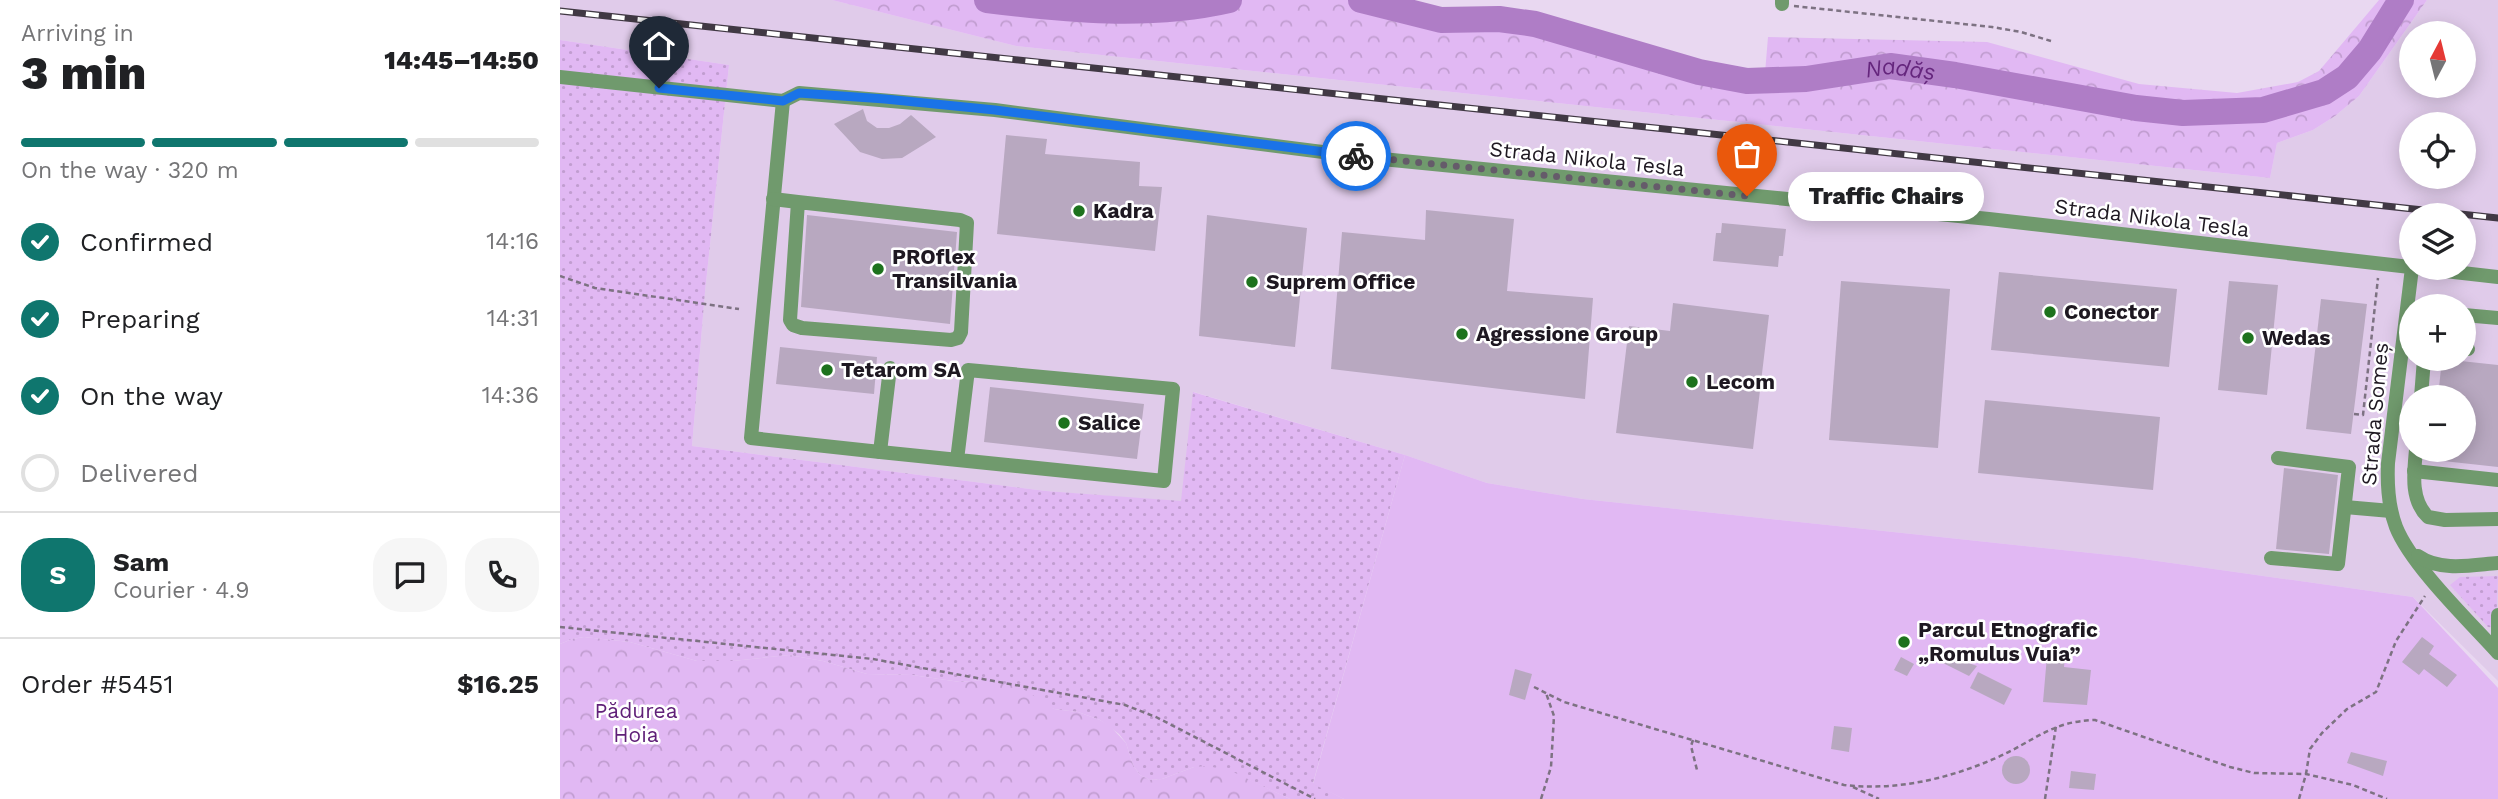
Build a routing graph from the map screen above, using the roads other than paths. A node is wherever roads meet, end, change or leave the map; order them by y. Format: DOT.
graph roads {
  1 [pos="560,77"];
  2 [pos="783,101"];
  3 [pos="773,199"];
  4 [pos="798,202"];
  5 [pos="2399,267"];
  6 [pos="2476,275"];
  7 [pos="2498,277"];
  8 [pos="2411,280"];
  9 [pos="2476,315"];
  10 [pos="2498,318"];
  11 [pos="890,368"];
  12 [pos="880,452"];
  13 [pos="2278,458"];
  14 [pos="957,460"];
  15 [pos="2415,462"];
  16 [pos="2414,471"];
  17 [pos="2498,480"];
  18 [pos="2345,507"];
  19 [pos="2391,511"];
  20 [pos="2498,519"];
  21 [pos="2411,551"];
  22 [pos="2271,558"];
  23 [pos="2498,564"];
  24 [pos="2498,615"];
  25 [pos="2498,642"];
  26 [pos="2498,653"];
  1 -- 2 [label="street, Strada Nikola Tesla"];
  2 -- 3 [label="street"];
  2 -- 5 [label="street, Strada Nikola Tesla"];
  3 -- 4 [label="street"];
  3 -- 12 [label="street"];
  4 -- 4 [label="street"];
  6 -- 7 [label="street, Strada Nikola Tesla"];
  8 -- 19 [label="street, Strada Someș"];
  9 -- 10 [label="street"];
  11 -- 12 [label="street"];
  12 -- 14 [label="street"];
  13 -- 18 [label="street"];
  14 -- 14 [label="street"];
  15 -- 16 [label="street"];
  16 -- 17 [label="street"];
  16 -- 20 [label="street"];
  18 -- 19 [label="street"];
  18 -- 22 [label="street"];
  19 -- 21 [label="street, Strada Someș"];
  21 -- 23 [label="street"];
  21 -- 26 [label="street, Strada Someș"];
  24 -- 25 [label="street"];
}
